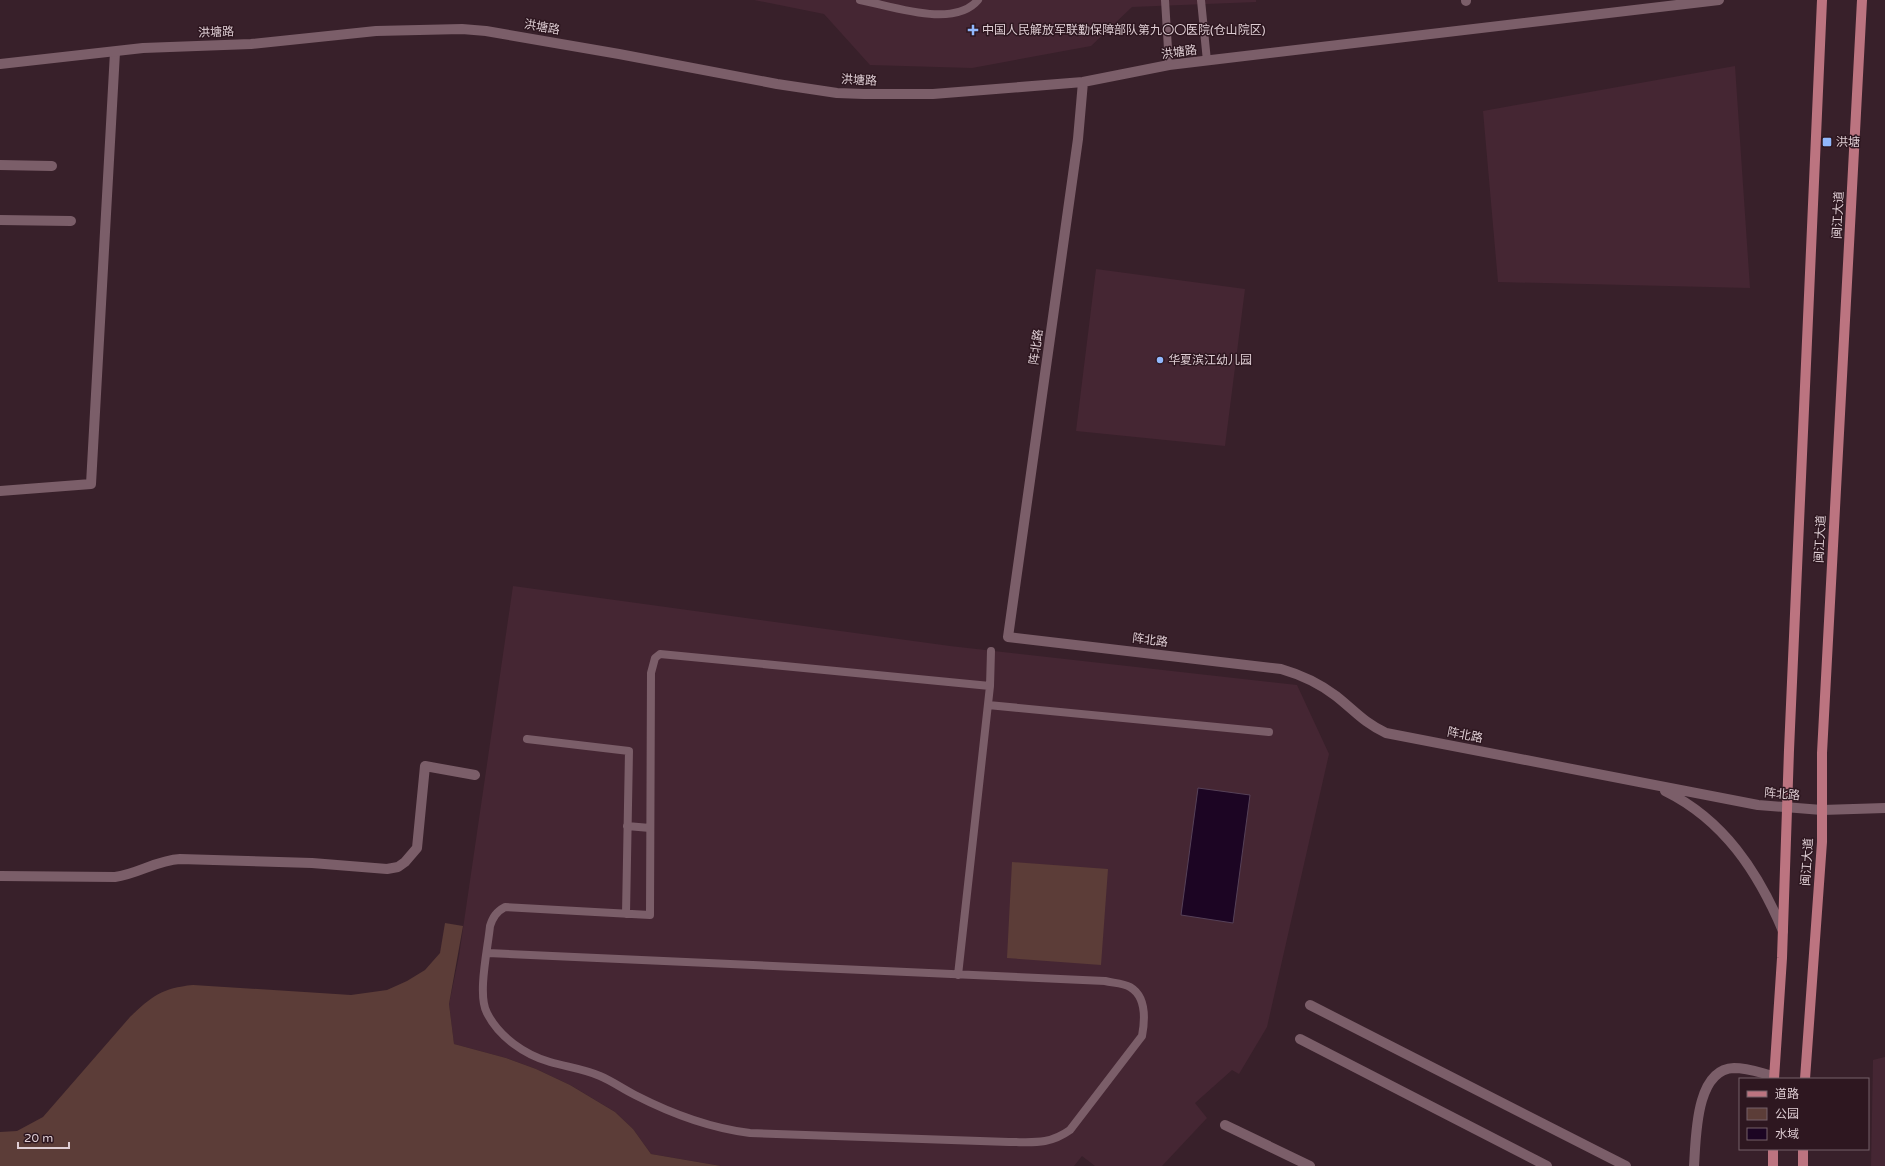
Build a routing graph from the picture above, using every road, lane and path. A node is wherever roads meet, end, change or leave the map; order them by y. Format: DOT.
graph roads {
  1 [pos="860,0"];
  2 [pos="978,0"];
  3 [pos="1165,0"];
  4 [pos="1201,0"];
  5 [pos="1719,0"];
  6 [pos="1822,0"];
  7 [pos="1862,0"];
  8 [pos="115,52"];
  9 [pos="1207,61"];
  10 [pos="0,64"];
  11 [pos="1169,65"];
  12 [pos="1083,82"];
  13 [pos="0,165"];
  14 [pos="52,166"];
  15 [pos="0,220"];
  16 [pos="71,221"];
  17 [pos="0,491"];
  18 [pos="992,651"];
  19 [pos="990,686"];
  20 [pos="988,705"];
  21 [pos="1269,732"];
  22 [pos="527,739"];
  23 [pos="475,775"];
  24 [pos="1653,784"];
  25 [pos="1787,808"];
  26 [pos="1885,808"];
  27 [pos="1822,810"];
  28 [pos="627,826"];
  29 [pos="650,828"];
  30 [pos="0,876"];
  31 [pos="626,914"];
  32 [pos="1783,931"];
  33 [pos="488,953"];
  34 [pos="958,975"];
  35 [pos="1310,1005"];
  36 [pos="1300,1039"];
  37 [pos="1774,1077"];
  38 [pos="1805,1078"];
  39 [pos="1225,1125"];
  40 [pos="1773,1150"];
  41 [pos="1803,1150"];
  42 [pos="1310,1166"];
  43 [pos="1547,1166"];
  44 [pos="1626,1166"];
  45 [pos="1694,1166"];
  46 [pos="1773,1166"];
  47 [pos="1803,1166"];
  1 -- 2 [label="lane"];
  3 -- 11 [label="lane"];
  4 -- 9 [label="lane"];
  5 -- 9 [label="street, 洪塘路"];
  6 -- 25 [label="main road, 闽江大道"];
  7 -- 27 [label="main road, 闽江大道"];
  8 -- 10 [label="street, 洪塘路"];
  8 -- 12 [label="street, 洪塘路"];
  8 -- 17 [label="street"];
  9 -- 11 [label="street, 洪塘路"];
  11 -- 12 [label="street, 洪塘路"];
  12 -- 24 [label="street, 阵北路"];
  13 -- 14 [label="street"];
  15 -- 16 [label="street"];
  18 -- 19 [label="lane"];
  19 -- 20 [label="lane"];
  19 -- 29 [label="lane"];
  20 -- 21 [label="lane"];
  20 -- 34 [label="lane"];
  22 -- 28 [label="lane"];
  23 -- 30 [label="street"];
  24 -- 25 [label="street, 阵北路"];
  24 -- 32 [label="street"];
  25 -- 27 [label="street, 阵北路"];
  25 -- 32 [label="main road, 闽江大道"];
  26 -- 27 [label="street, 阵北路"];
  27 -- 38 [label="main road, 闽江大道"];
  28 -- 29 [label="lane"];
  28 -- 31 [label="lane"];
  29 -- 31 [label="lane"];
  31 -- 33 [label="lane"];
  32 -- 37 [label="main road, 闽江大道"];
  33 -- 34 [label="lane"];
  33 -- 34 [label="lane"];
  35 -- 44 [label="street"];
  36 -- 43 [label="street"];
  37 -- 45 [label="street"];
  39 -- 42 [label="street"];
  40 -- 46 [label="main road"];
  41 -- 47 [label="main road"];
}
